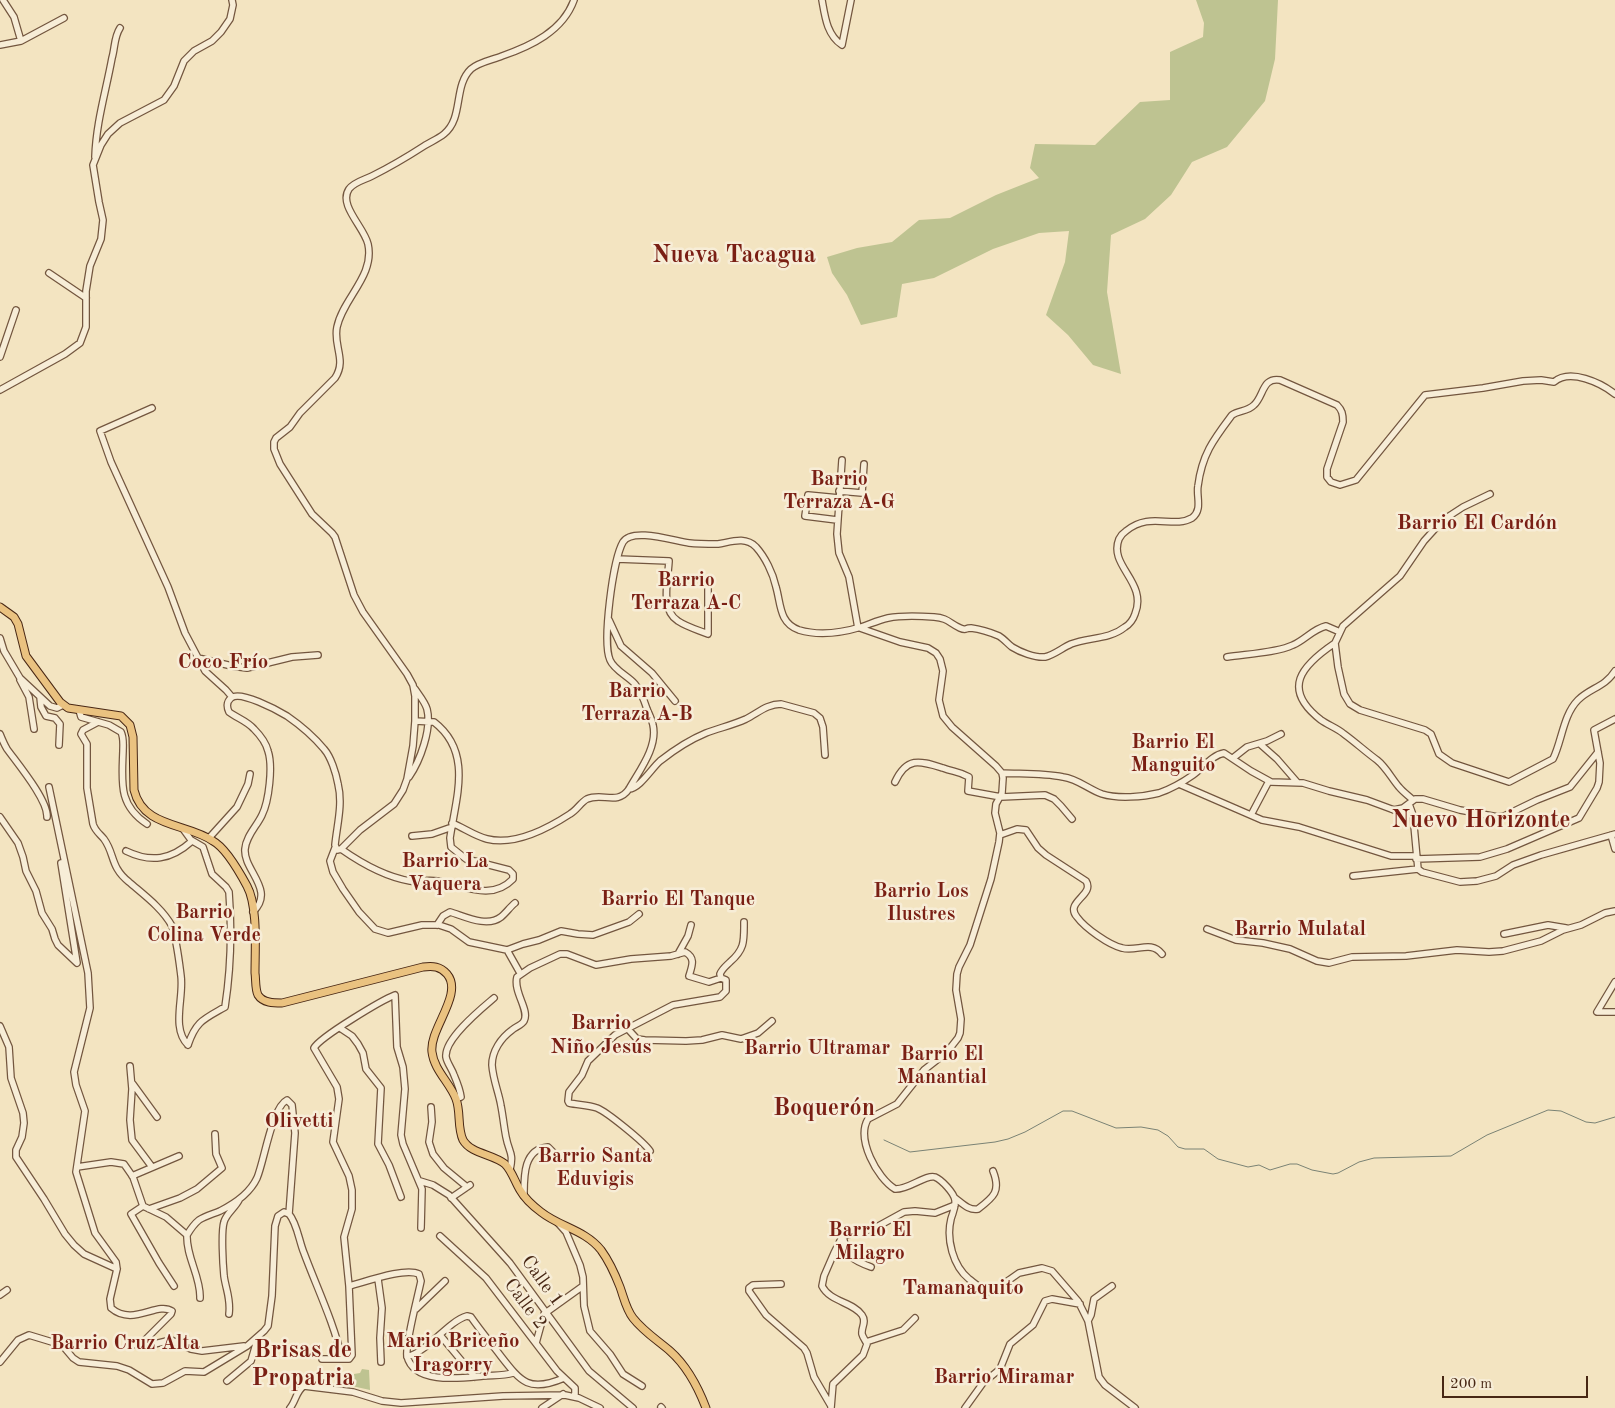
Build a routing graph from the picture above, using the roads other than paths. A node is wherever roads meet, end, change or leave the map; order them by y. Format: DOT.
graph roads {
  1 [pos="3,0"];
  2 [pos="232,0"];
  3 [pos="574,0"];
  4 [pos="822,0"];
  5 [pos="851,0"];
  6 [pos="64,18"];
  7 [pos="120,28"];
  8 [pos="21,41"];
  9 [pos="0,44"];
  10 [pos="94,162"];
  11 [pos="49,273"];
  12 [pos="86,298"];
  13 [pos="16,310"];
  14 [pos="0,357"];
  15 [pos="0,390"];
  16 [pos="1615,394"];
  17 [pos="152,408"];
  18 [pos="842,460"];
  19 [pos="864,464"];
  20 [pos="839,491"];
  21 [pos="1490,494"];
  22 [pos="838,498"];
  23 [pos="837,520"];
  24 [pos="617,559"];
  25 [pos="708,585"];
  26 [pos="0,607"];
  27 [pos="609,620"];
  28 [pos="859,628"];
  29 [pos="1340,632"];
  30 [pos="0,638"];
  31 [pos="1335,643"];
  32 [pos="318,655"];
  33 [pos="1227,657"];
  34 [pos="198,658"];
  35 [pos="1615,671"];
  36 [pos="20,678"];
  37 [pos="413,685"];
  38 [pos="40,697"];
  39 [pos="232,697"];
  40 [pos="675,701"];
  41 [pos="63,706"];
  42 [pos="79,710"];
  43 [pos="1614,720"];
  44 [pos="415,721"];
  45 [pos="428,721"];
  46 [pos="98,722"];
  47 [pos="34,729"];
  48 [pos="0,734"];
  49 [pos="1281,734"];
  50 [pos="1260,744"];
  51 [pos="59,745"];
  52 [pos="1598,752"];
  53 [pos="825,755"];
  54 [pos="1233,758"];
  55 [pos="1002,773"];
  56 [pos="250,774"];
  57 [pos="407,779"];
  58 [pos="1270,781"];
  59 [pos="895,782"];
  60 [pos="1297,782"];
  61 [pos="1179,784"];
  62 [pos="630,789"];
  63 [pos="1001,797"];
  64 [pos="1411,802"];
  65 [pos="1251,815"];
  66 [pos="0,817"];
  67 [pos="48,817"];
  68 [pos="1072,819"];
  69 [pos="147,824"];
  70 [pos="452,825"];
  71 [pos="182,829"];
  72 [pos="1000,835"];
  73 [pos="1613,835"];
  74 [pos="412,836"];
  75 [pos="209,838"];
  76 [pos="192,841"];
  77 [pos="338,848"];
  78 [pos="1615,849"];
  79 [pos="126,851"];
  80 [pos="1416,858"];
  81 [pos="1418,869"];
  82 [pos="1353,876"];
  83 [pos="515,902"];
  84 [pos="1615,911"];
  85 [pos="253,912"];
  86 [pos="639,914"];
  87 [pos="744,922"];
  88 [pos="437,925"];
  89 [pos="691,925"];
  90 [pos="1207,929"];
  91 [pos="1568,929"];
  92 [pos="1504,934"];
  93 [pos="507,950"];
  94 [pos="678,954"];
  95 [pos="1162,954"];
  96 [pos="520,973"];
  97 [pos="721,978"];
  98 [pos="1615,982"];
  99 [pos="494,998"];
  100 [pos="1615,1012"];
  101 [pos="772,1021"];
  102 [pos="0,1026"];
  103 [pos="340,1028"];
  104 [pos="627,1028"];
  105 [pos="130,1066"];
  106 [pos="132,1083"];
  107 [pos="456,1099"];
  108 [pos="431,1107"];
  109 [pos="157,1117"];
  110 [pos="215,1134"];
  111 [pos="650,1151"];
  112 [pos="179,1156"];
  113 [pos="558,1157"];
  114 [pos="77,1167"];
  115 [pos="152,1167"];
  116 [pos="510,1170"];
  117 [pos="993,1171"];
  118 [pos="132,1176"];
  119 [pos="420,1181"];
  120 [pos="524,1196"];
  121 [pos="401,1197"];
  122 [pos="240,1198"];
  123 [pos="451,1198"];
  124 [pos="955,1198"];
  125 [pos="955,1205"];
  126 [pos="146,1207"];
  127 [pos="289,1214"];
  128 [pos="556,1221"];
  129 [pos="422,1228"];
  130 [pos="187,1235"];
  131 [pos="440,1236"];
  132 [pos="843,1237"];
  133 [pos="871,1267"];
  134 [pos="117,1269"];
  135 [pos="378,1279"];
  136 [pos="444,1281"];
  137 [pos="781,1284"];
  138 [pos="174,1286"];
  139 [pos="349,1286"];
  140 [pos="583,1286"];
  141 [pos="1112,1286"];
  142 [pos="7,1290"];
  143 [pos="0,1295"];
  144 [pos="200,1298"];
  145 [pos="1080,1304"];
  146 [pos="415,1310"];
  147 [pos="545,1312"];
  148 [pos="229,1314"];
  149 [pos="915,1318"];
  150 [pos="1088,1321"];
  151 [pos="440,1335"];
  152 [pos="258,1337"];
  153 [pos="866,1342"];
  154 [pos="130,1343"];
  155 [pos="536,1343"];
  156 [pos="140,1346"];
  157 [pos="247,1346"];
  158 [pos="408,1358"];
  159 [pos="322,1359"];
  160 [pos="342,1359"];
  161 [pos="0,1362"];
  162 [pos="382,1362"];
  163 [pos="513,1373"];
  164 [pos="475,1377"];
  165 [pos="564,1378"];
  166 [pos="227,1381"];
  167 [pos="642,1386"];
  168 [pos="563,1394"];
  169 [pos="575,1397"];
  170 [pos="831,1407"];
  171 [pos="290,1408"];
  172 [pos="542,1408"];
  173 [pos="600,1408"];
  174 [pos="633,1408"];
  175 [pos="706,1408"];
  176 [pos="965,1408"];
  177 [pos="1135,1408"];
  1 -- 8 [label="street"];
  2 -- 10 [label="street"];
  3 -- 37 [label="street"];
  4 -- 5 [label="street"];
  6 -- 8 [label="street"];
  7 -- 10 [label="street"];
  8 -- 9 [label="street"];
  10 -- 12 [label="street"];
  11 -- 12 [label="street"];
  12 -- 15 [label="street"];
  13 -- 14 [label="street"];
  16 -- 28 [label="street"];
  17 -- 34 [label="street"];
  18 -- 20 [label="street"];
  19 -- 20 [label="street"];
  20 -- 22 [label="street"];
  21 -- 29 [label="street"];
  22 -- 23 [label="street"];
  22 -- 23 [label="street"];
  23 -- 28 [label="street"];
  24 -- 25 [label="street"];
  24 -- 27 [label="street"];
  24 -- 28 [label="street"];
  26 -- 41 [label="main road"];
  27 -- 40 [label="street"];
  27 -- 62 [label="street"];
  28 -- 55 [label="street"];
  29 -- 31 [label="street"];
  29 -- 33 [label="street"];
  30 -- 36 [label="street"];
  31 -- 35 [label="street"];
  31 -- 64 [label="street"];
  32 -- 34 [label="street"];
  34 -- 39 [label="street"];
  36 -- 38 [label="street"];
  36 -- 47 [label="street"];
  37 -- 44 [label="street"];
  37 -- 45 [label="street"];
  38 -- 41 [label="street"];
  38 -- 51 [label="street"];
  39 -- 77 [label="street"];
  39 -- 85 [label="street"];
  41 -- 42 [label="main road"];
  42 -- 46 [label="street"];
  42 -- 71 [label="main road"];
  43 -- 52 [label="street"];
  44 -- 45 [label="street"];
  44 -- 57 [label="street"];
  45 -- 57 [label="street"];
  45 -- 70 [label="street"];
  46 -- 69 [label="street"];
  46 -- 76 [label="street"];
  48 -- 67 [label="street"];
  49 -- 50 [label="street"];
  50 -- 54 [label="street"];
  50 -- 60 [label="street"];
  52 -- 64 [label="street"];
  52 -- 80 [label="street"];
  53 -- 62 [label="street"];
  54 -- 58 [label="street"];
  54 -- 61 [label="street"];
  55 -- 61 [label="street"];
  55 -- 63 [label="street"];
  56 -- 75 [label="street"];
  57 -- 77 [label="street"];
  58 -- 60 [label="street"];
  58 -- 65 [label="street"];
  59 -- 63 [label="street"];
  60 -- 64 [label="street"];
  61 -- 65 [label="street"];
  62 -- 70 [label="street"];
  63 -- 68 [label="street"];
  63 -- 72 [label="street"];
  64 -- 80 [label="street"];
  65 -- 80 [label="street"];
  66 -- 114 [label="street"];
  70 -- 74 [label="street"];
  70 -- 77 [label="street"];
  71 -- 75 [label="main road"];
  71 -- 76 [label="street"];
  72 -- 95 [label="street"];
  72 -- 124 [label="street"];
  73 -- 78 [label="street"];
  73 -- 81 [label="street"];
  75 -- 85 [label="main road"];
  76 -- 79 [label="street"];
  77 -- 88 [label="street"];
  80 -- 81 [label="street"];
  81 -- 82 [label="street"];
  83 -- 88 [label="street"];
  84 -- 91 [label="street"];
  85 -- 107 [label="main road"];
  86 -- 93 [label="street"];
  87 -- 97 [label="street"];
  88 -- 93 [label="street"];
  89 -- 94 [label="street"];
  90 -- 91 [label="street"];
  91 -- 92 [label="street"];
  93 -- 96 [label="street"];
  94 -- 96 [label="street"];
  94 -- 97 [label="street"];
  96 -- 116 [label="street"];
  97 -- 104 [label="street"];
  98 -- 100 [label="street"];
  99 -- 107 [label="street"];
  101 -- 104 [label="street"];
  102 -- 134 [label="street"];
  103 -- 119 [label="street"];
  103 -- 121 [label="street"];
  103 -- 139 [label="street"];
  104 -- 111 [label="street"];
  105 -- 106 [label="street"];
  106 -- 109 [label="street"];
  106 -- 115 [label="street"];
  107 -- 116 [label="main road"];
  108 -- 123 [label="street"];
  110 -- 126 [label="street"];
  112 -- 115 [label="street"];
  113 -- 120 [label="street"];
  114 -- 118 [label="street"];
  114 -- 134 [label="street"];
  115 -- 118 [label="street"];
  116 -- 120 [label="main road"];
  117 -- 124 [label="street"];
  118 -- 126 [label="street"];
  119 -- 123 [label="street, Calle 1"];
  119 -- 129 [label="street"];
  120 -- 128 [label="main road"];
  122 -- 127 [label="street"];
  122 -- 130 [label="street"];
  122 -- 148 [label="street"];
  123 -- 147 [label="street, Calle 1"];
  124 -- 125 [label="street"];
  125 -- 132 [label="street"];
  125 -- 145 [label="street"];
  126 -- 130 [label="street"];
  126 -- 138 [label="street"];
  127 -- 152 [label="street"];
  127 -- 160 [label="street"];
  128 -- 140 [label="street"];
  128 -- 175 [label="main road"];
  130 -- 144 [label="street"];
  131 -- 155 [label="street, Calle 2"];
  132 -- 133 [label="street"];
  132 -- 153 [label="street"];
  134 -- 156 [label="street"];
  135 -- 139 [label="street"];
  135 -- 146 [label="street"];
  135 -- 162 [label="street"];
  136 -- 146 [label="street"];
  137 -- 170 [label="street"];
  139 -- 160 [label="street"];
  140 -- 147 [label="street"];
  140 -- 167 [label="street"];
  141 -- 150 [label="street"];
  142 -- 143 [label="street"];
  145 -- 150 [label="street"];
  145 -- 176 [label="street"];
  146 -- 158 [label="street"];
  147 -- 155 [label="street"];
  147 -- 174 [label="street, Calle 1"];
  149 -- 153 [label="street"];
  150 -- 177 [label="street"];
  151 -- 158 [label="street"];
  151 -- 163 [label="street"];
  151 -- 164 [label="street"];
  152 -- 157 [label="street"];
  152 -- 166 [label="street"];
  153 -- 170 [label="street"];
  154 -- 156 [label="street"];
  155 -- 165 [label="street, Calle 2"];
  156 -- 157 [label="street"];
  157 -- 161 [label="street"];
  158 -- 164 [label="street"];
  159 -- 160 [label="street"];
  163 -- 164 [label="street"];
  163 -- 165 [label="street"];
  165 -- 169 [label="street, Calle 2"];
  168 -- 169 [label="street"];
  168 -- 171 [label="street"];
  168 -- 172 [label="street"];
  169 -- 173 [label="street"];
}
